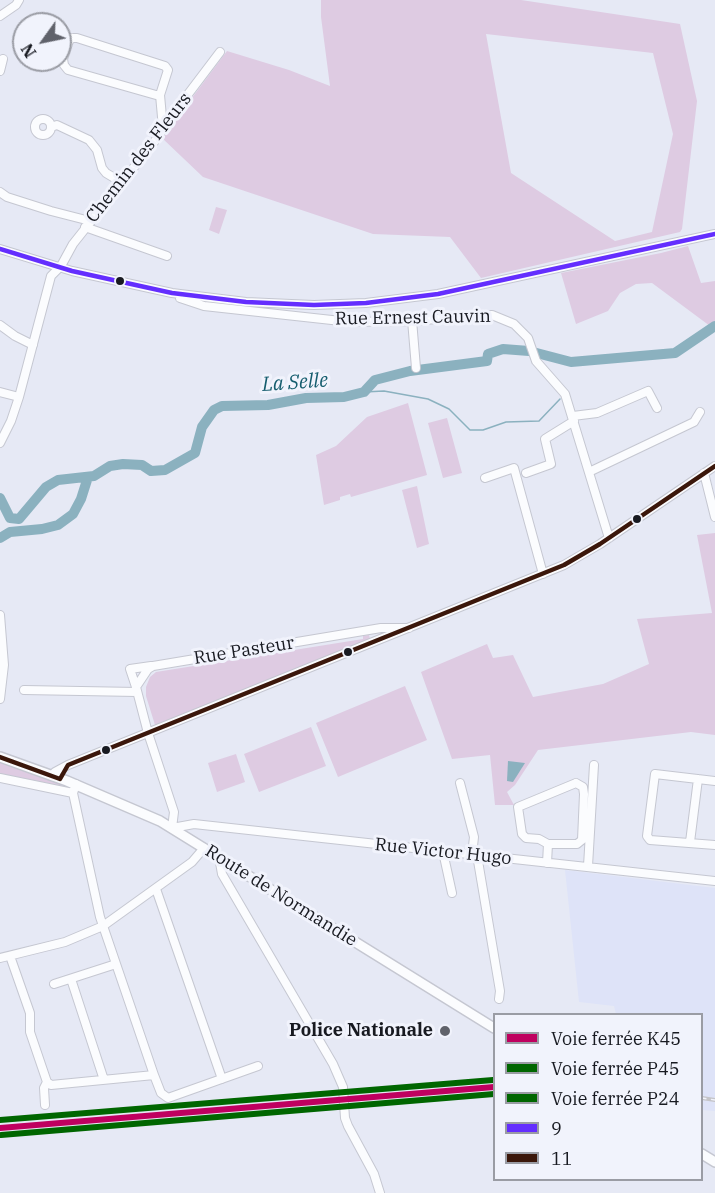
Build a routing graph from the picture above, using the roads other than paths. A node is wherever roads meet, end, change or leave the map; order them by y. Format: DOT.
graph roads {
  1 [pos="19,0"];
  2 [pos="0,15"];
  3 [pos="220,52"];
  4 [pos="3,59"];
  5 [pos="0,71"];
  6 [pos="160,95"];
  7 [pos="51,127"];
  8 [pos="163,129"];
  9 [pos="121,182"];
  10 [pos="0,192"];
  11 [pos="88,224"];
  12 [pos="715,234"];
  13 [pos="0,249"];
  14 [pos="167,256"];
  15 [pos="61,266"];
  16 [pos="186,298"];
  17 [pos="412,320"];
  18 [pos="0,325"];
  19 [pos="33,345"];
  20 [pos="416,368"];
  21 [pos="0,392"];
  22 [pos="19,397"];
  23 [pos="657,408"];
  24 [pos="700,412"];
  25 [pos="574,419"];
  26 [pos="0,443"];
  27 [pos="715,466"];
  28 [pos="589,472"];
  29 [pos="526,473"];
  30 [pos="704,473"];
  31 [pos="485,478"];
  32 [pos="715,517"];
  33 [pos="609,538"];
  34 [pos="543,574"];
  35 [pos="0,615"];
  36 [pos="409,628"];
  37 [pos="372,630"];
  38 [pos="375,641"];
  39 [pos="153,666"];
  40 [pos="2,671"];
  41 [pos="137,689"];
  42 [pos="24,690"];
  43 [pos="0,699"];
  44 [pos="148,733"];
  45 [pos="0,757"];
  46 [pos="594,765"];
  47 [pos="56,777"];
  48 [pos="0,778"];
  49 [pos="698,779"];
  50 [pos="715,781"];
  51 [pos="460,783"];
  52 [pos="74,789"];
  53 [pos="172,828"];
  54 [pos="690,842"];
  55 [pos="548,844"];
  56 [pos="715,845"];
  57 [pos="204,848"];
  58 [pos="443,852"];
  59 [pos="475,855"];
  60 [pos="219,857"];
  61 [pos="547,863"];
  62 [pos="588,866"];
  63 [pos="715,881"];
  64 [pos="156,889"];
  65 [pos="452,893"];
  66 [pos="103,926"];
  67 [pos="10,956"];
  68 [pos="0,958"];
  69 [pos="116,964"];
  70 [pos="71,979"];
  71 [pos="54,984"];
  72 [pos="499,999"];
  73 [pos="493,1027"];
  74 [pos="258,1066"];
  75 [pos="154,1075"];
  76 [pos="222,1079"];
  77 [pos="104,1080"];
  78 [pos="47,1082"];
  79 [pos="45,1104"];
  80 [pos="381,1193"];
  1 -- 2 [label="street"];
  3 -- 8 [label="street, Chemin des Fleurs"];
  4 -- 5 [label="street"];
  6 -- 6 [label="street"];
  6 -- 8 [label="street"];
  7 -- 9 [label="street"];
  8 -- 9 [label="street, Chemin des Fleurs"];
  9 -- 11 [label="street, Chemin des Fleurs"];
  10 -- 11 [label="street"];
  11 -- 14 [label="street"];
  11 -- 15 [label="street, Chemin des Fleurs"];
  12 -- 16 [label="street"];
  13 -- 15 [label="street"];
  15 -- 16 [label="street"];
  15 -- 19 [label="street, Chemin des Fleurs"];
  16 -- 17 [label="street, Rue Ernest Cauvin"];
  17 -- 20 [label="street"];
  17 -- 25 [label="street, Rue Ernest Cauvin"];
  18 -- 19 [label="street"];
  19 -- 22 [label="street, Chemin des Fleurs"];
  21 -- 22 [label="street"];
  22 -- 26 [label="street, Chemin des Fleurs"];
  23 -- 25 [label="street"];
  24 -- 28 [label="street"];
  25 -- 28 [label="street, Rue Ernest Cauvin"];
  25 -- 29 [label="street"];
  27 -- 30 [label="street"];
  28 -- 33 [label="street, Rue Ernest Cauvin"];
  30 -- 32 [label="street"];
  30 -- 33 [label="street"];
  31 -- 34 [label="street"];
  33 -- 34 [label="street"];
  34 -- 36 [label="street"];
  35 -- 40 [label="street"];
  36 -- 37 [label="street, Rue Pasteur"];
  36 -- 38 [label="street"];
  37 -- 38 [label="street"];
  37 -- 39 [label="street, Rue Pasteur"];
  38 -- 44 [label="street"];
  39 -- 41 [label="street"];
  39 -- 41 [label="street, Rue Pasteur"];
  40 -- 43 [label="street"];
  41 -- 42 [label="street"];
  41 -- 44 [label="street"];
  44 -- 47 [label="street"];
  44 -- 53 [label="street"];
  45 -- 47 [label="main road, Route de Normandie"];
  46 -- 62 [label="street"];
  47 -- 52 [label="main road, Route de Normandie"];
  48 -- 52 [label="street"];
  49 -- 50 [label="street"];
  49 -- 54 [label="street"];
  49 -- 54 [label="street"];
  51 -- 59 [label="street"];
  52 -- 53 [label="main road, Route de Normandie"];
  52 -- 66 [label="street"];
  53 -- 57 [label="main road, Route de Normandie"];
  53 -- 58 [label="street, Rue Victor Hugo"];
  54 -- 56 [label="street"];
  55 -- 55 [label="street"];
  55 -- 61 [label="street"];
  57 -- 60 [label="main road, Route de Normandie"];
  57 -- 64 [label="street"];
  58 -- 59 [label="street, Rue Victor Hugo"];
  58 -- 65 [label="street"];
  59 -- 61 [label="street, Rue Victor Hugo"];
  59 -- 72 [label="street"];
  60 -- 73 [label="main road, Route de Normandie"];
  60 -- 80 [label="street"];
  61 -- 62 [label="street, Rue Victor Hugo"];
  62 -- 63 [label="street, Rue Victor Hugo"];
  64 -- 66 [label="street"];
  64 -- 76 [label="street"];
  66 -- 67 [label="street"];
  66 -- 69 [label="street"];
  67 -- 68 [label="street"];
  67 -- 78 [label="street"];
  69 -- 70 [label="street"];
  69 -- 75 [label="street"];
  70 -- 71 [label="street"];
  70 -- 77 [label="street"];
  74 -- 76 [label="street"];
  75 -- 76 [label="street"];
  75 -- 77 [label="street"];
  77 -- 78 [label="street"];
  78 -- 79 [label="street"];
}
